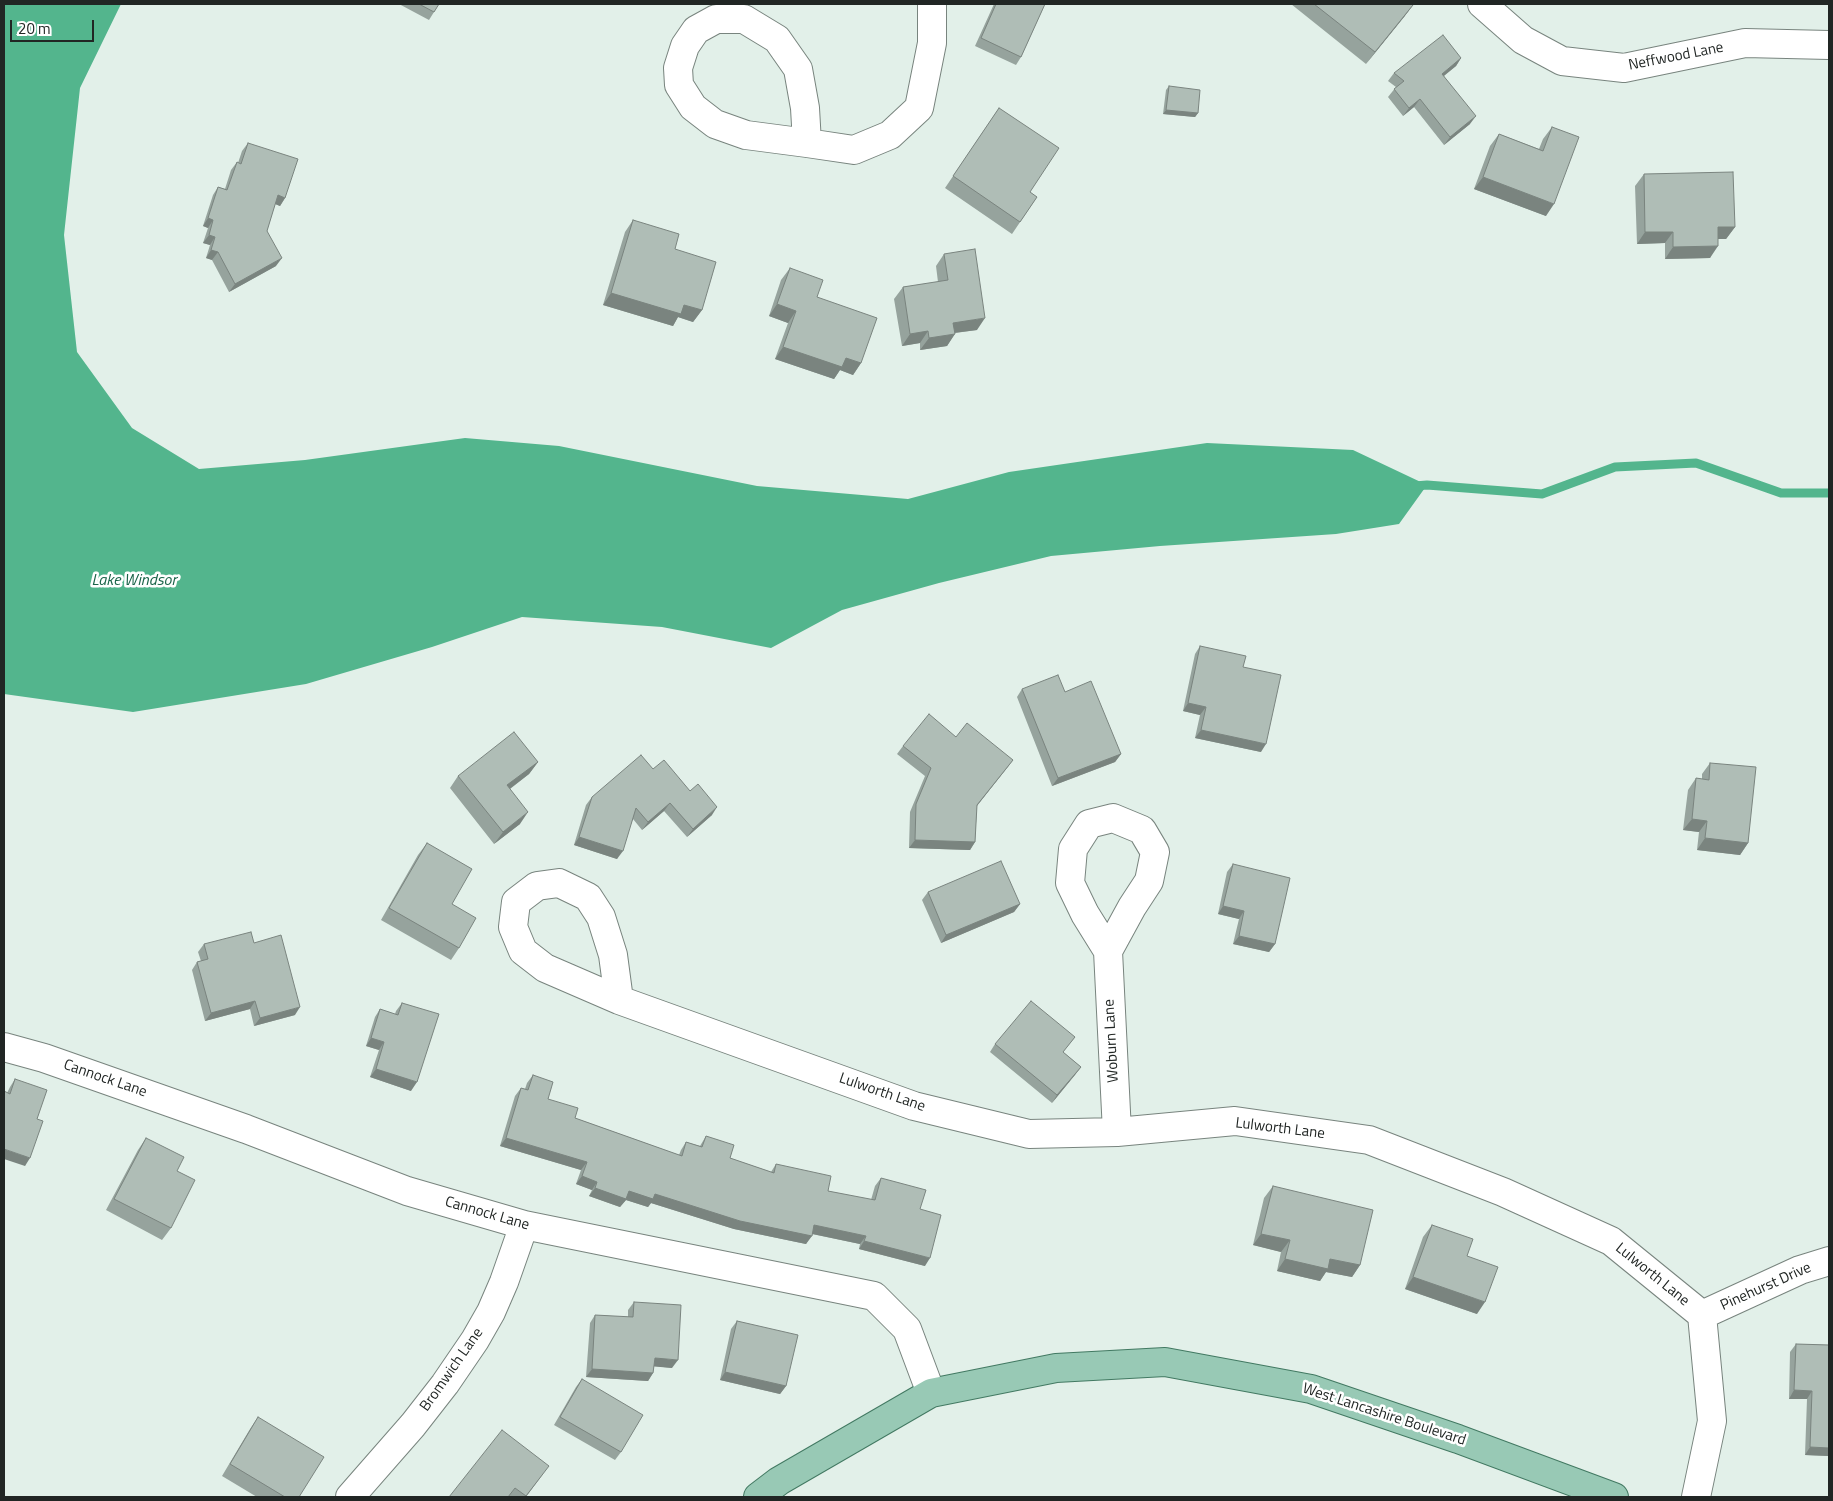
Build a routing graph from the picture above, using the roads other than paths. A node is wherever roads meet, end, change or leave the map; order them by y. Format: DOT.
graph roads {
  1 [pos="932,4"];
  2 [pos="1482,4"];
  3 [pos="1829,45"];
  4 [pos="807,143"];
  5 [pos="1108,951"];
  6 [pos="619,1000"];
  7 [pos="4,1047"];
  8 [pos="1117,1132"];
  9 [pos="524,1225"];
  10 [pos="1829,1261"];
  11 [pos="1702,1315"];
  12 [pos="931,1393"];
  13 [pos="350,1497"];
  14 [pos="758,1497"];
  15 [pos="1614,1497"];
  16 [pos="1696,1497"];
  1 -- 4 [label="street"];
  2 -- 3 [label="street, Neffwood Lane"];
  4 -- 4 [label="street"];
  5 -- 8 [label="street, Woburn Lane"];
  6 -- 6 [label="street, Lulworth Lane"];
  6 -- 8 [label="street, Lulworth Lane"];
  7 -- 9 [label="street, Cannock Lane"];
  8 -- 11 [label="street, Lulworth Lane"];
  9 -- 12 [label="street, Cannock Lane"];
  9 -- 13 [label="street, Bromwich Lane"];
  10 -- 11 [label="street, Pinehurst Drive"];
  11 -- 16 [label="street, Lulworth Lane"];
  12 -- 14 [label="main road, West Lancashire Boulevard"];
  12 -- 15 [label="main road, West Lancashire Boulevard"];
}
